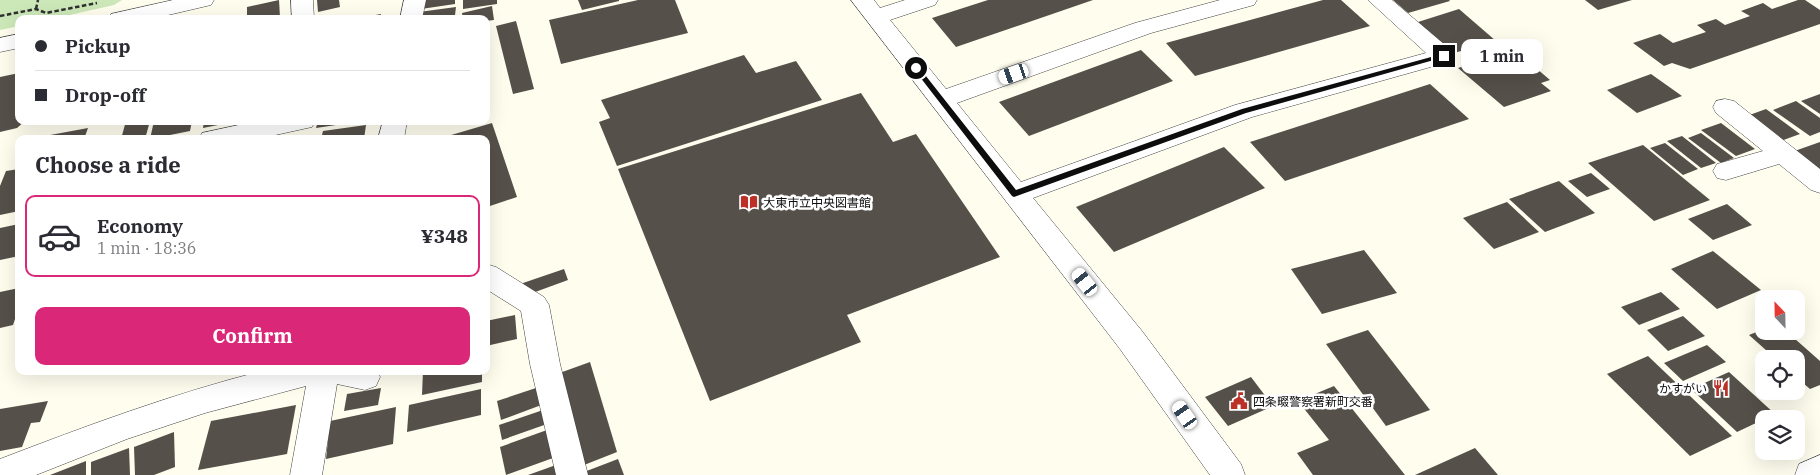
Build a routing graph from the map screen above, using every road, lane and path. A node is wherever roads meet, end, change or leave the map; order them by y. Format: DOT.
graph roads {
  1 [pos="38,0"];
  2 [pos="203,0"];
  3 [pos="302,0"];
  4 [pos="415,0"];
  5 [pos="927,0"];
  6 [pos="1246,0"];
  7 [pos="1379,0"];
  8 [pos="102,2"];
  9 [pos="160,5"];
  10 [pos="869,8"];
  11 [pos="36,9"];
  12 [pos="131,15"];
  13 [pos="304,15"];
  14 [pos="412,15"];
  15 [pos="0,16"];
  16 [pos="15,42"];
  17 [pos="0,45"];
  18 [pos="940,100"];
  19 [pos="1725,108"];
  20 [pos="283,125"];
  21 [pos="232,135"];
  22 [pos="1783,154"];
  23 [pos="1726,171"];
  24 [pos="1820,183"];
  25 [pos="1014,194"];
  26 [pos="490,278"];
  27 [pos="299,375"];
  28 [pos="323,375"];
  29 [pos="1820,470"];
  30 [pos="15,471"];
  31 [pos="306,475"];
  32 [pos="572,475"];
  33 [pos="1229,475"];
  34 [pos="1811,475"];
  1 -- 11 [label="path"];
  2 -- 9 [label="street"];
  3 -- 13 [label="street"];
  4 -- 14 [label="street"];
  5 -- 10 [label="street"];
  6 -- 18 [label="street"];
  7 -- 25 [label="street"];
  8 -- 11 [label="path"];
  9 -- 12 [label="street"];
  10 -- 18 [label="street"];
  11 -- 15 [label="path"];
  16 -- 17 [label="street"];
  18 -- 25 [label="street"];
  19 -- 22 [label="street"];
  20 -- 21 [label="street"];
  22 -- 23 [label="street"];
  22 -- 24 [label="street"];
  25 -- 33 [label="street"];
  26 -- 32 [label="street"];
  27 -- 30 [label="street"];
  28 -- 31 [label="street"];
  29 -- 34 [label="street"];
}
